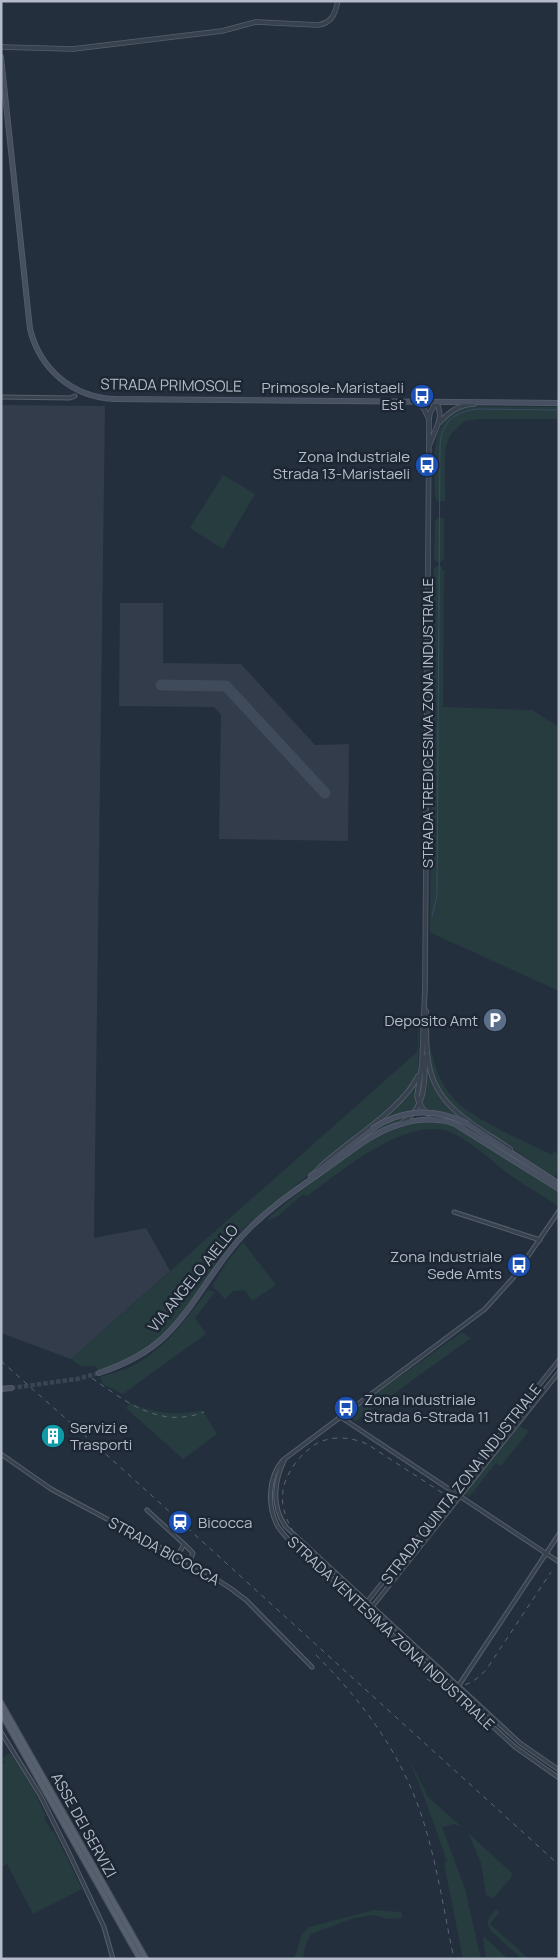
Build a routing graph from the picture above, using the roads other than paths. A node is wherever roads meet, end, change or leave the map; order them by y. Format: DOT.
graph roads {
  1 [pos="338,1"];
  2 [pos="1,47"];
  3 [pos="1,57"];
  4 [pos="75,396"];
  5 [pos="1,397"];
  6 [pos="411,402"];
  7 [pos="436,402"];
  8 [pos="487,402"];
  9 [pos="559,403"];
  10 [pos="428,420"];
  11 [pos="438,424"];
  12 [pos="430,444"];
  13 [pos="425,1002"];
  14 [pos="427,1023"];
  15 [pos="420,1072"];
  16 [pos="419,1103"];
  17 [pos="448,1121"];
  18 [pos="399,1124"];
  19 [pos="527,1163"];
  20 [pos="310,1177"];
  21 [pos="559,1184"];
  22 [pos="299,1187"];
  23 [pos="559,1189"];
  24 [pos="559,1211"];
  25 [pos="454,1212"];
  26 [pos="540,1240"];
  27 [pos="558,1363"];
  28 [pos="559,1372"];
  29 [pos="99,1373"];
  30 [pos="540,1384"];
  31 [pos="12,1388"];
  32 [pos="1,1389"];
  33 [pos="545,1389"];
  34 [pos="339,1416"];
  35 [pos="1,1454"];
  36 [pos="286,1456"];
  37 [pos="454,1492"];
  38 [pos="460,1496"];
  39 [pos="147,1510"];
  40 [pos="559,1534"];
  41 [pos="184,1544"];
  42 [pos="307,1548"];
  43 [pos="303,1552"];
  44 [pos="406,1553"];
  45 [pos="546,1553"];
  46 [pos="411,1557"];
  47 [pos="176,1558"];
  48 [pos="559,1562"];
  49 [pos="189,1564"];
  50 [pos="367,1602"];
  51 [pos="363,1607"];
  52 [pos="371,1607"];
  53 [pos="368,1612"];
  54 [pos="430,1660"];
  55 [pos="425,1665"];
  56 [pos="312,1667"];
  57 [pos="440,1669"];
  58 [pos="436,1674"];
  59 [pos="458,1687"];
  60 [pos="454,1691"];
  61 [pos="1,1702"];
  62 [pos="1,1713"];
  63 [pos="495,1720"];
  64 [pos="490,1724"];
  65 [pos="1,1732"];
  66 [pos="558,1768"];
  67 [pos="553,1774"];
  68 [pos="559,1778"];
  69 [pos="114,1959"];
  70 [pos="140,1959"];
  71 [pos="146,1959"];
  1 -- 2 [label="street"];
  3 -- 6 [label="main road, STRADA PRIMOSOLE"];
  4 -- 5 [label="street"];
  6 -- 7 [label="main road, STRADA PRIMOSOLE"];
  6 -- 10 [label="street"];
  7 -- 8 [label="main road, STRADA PRIMOSOLE"];
  7 -- 10 [label="street"];
  7 -- 11 [label="street"];
  8 -- 9 [label="main road, STRADA PRIMOSOLE"];
  8 -- 11 [label="street"];
  10 -- 12 [label="street, STRADA TREDICESIMA ZONA INDUSTRIALE"];
  11 -- 12 [label="street"];
  12 -- 13 [label="street, STRADA TREDICESIMA ZONA INDUSTRIALE"];
  13 -- 14 [label="street"];
  13 -- 15 [label="street"];
  14 -- 16 [label="street"];
  14 -- 19 [label="street"];
  15 -- 16 [label="street"];
  15 -- 20 [label="street"];
  16 -- 17 [label="street"];
  16 -- 18 [label="street"];
  17 -- 18 [label="main road"];
  17 -- 23 [label="main road"];
  18 -- 22 [label="main road"];
  19 -- 20 [label="main road, bridge"];
  19 -- 21 [label="main road"];
  20 -- 22 [label="main road"];
  22 -- 29 [label="main road, VIA ANGELO AIELLO"];
  24 -- 26 [label="street"];
  25 -- 26 [label="street"];
  26 -- 34 [label="street"];
  27 -- 30 [label="street, STRADA QUINTA ZONA INDUSTRIALE"];
  28 -- 33 [label="street, STRADA QUINTA ZONA INDUSTRIALE"];
  30 -- 33 [label="street"];
  30 -- 37 [label="street, STRADA QUINTA ZONA INDUSTRIALE"];
  31 -- 32 [label="main road"];
  33 -- 38 [label="street, STRADA QUINTA ZONA INDUSTRIALE"];
  34 -- 36 [label="street"];
  34 -- 37 [label="street"];
  35 -- 47 [label="street, STRADA BICOCCA"];
  36 -- 42 [label="street, STRADA VENTESIMA ZONA INDUSTRIALE"];
  36 -- 43 [label="street, STRADA VENTESIMA ZONA INDUSTRIALE"];
  37 -- 38 [label="street"];
  37 -- 44 [label="street, STRADA QUINTA ZONA INDUSTRIALE"];
  38 -- 45 [label="street"];
  38 -- 46 [label="street, STRADA QUINTA ZONA INDUSTRIALE"];
  39 -- 41 [label="street"];
  40 -- 45 [label="street"];
  41 -- 47 [label="street"];
  41 -- 49 [label="street"];
  42 -- 43 [label="street"];
  42 -- 50 [label="street, STRADA VENTESIMA ZONA INDUSTRIALE"];
  43 -- 51 [label="street, STRADA VENTESIMA ZONA INDUSTRIALE"];
  44 -- 46 [label="street"];
  44 -- 50 [label="street, STRADA QUINTA ZONA INDUSTRIALE"];
  45 -- 48 [label="street"];
  45 -- 59 [label="street"];
  46 -- 52 [label="street, STRADA QUINTA ZONA INDUSTRIALE"];
  47 -- 49 [label="street, STRADA BICOCCA"];
  49 -- 56 [label="street, STRADA BICOCCA"];
  50 -- 51 [label="street, STRADA QUINTA ZONA INDUSTRIALE"];
  50 -- 52 [label="street, STRADA VENTESIMA ZONA INDUSTRIALE"];
  51 -- 53 [label="street, STRADA VENTESIMA ZONA INDUSTRIALE"];
  52 -- 53 [label="street, STRADA QUINTA ZONA INDUSTRIALE"];
  52 -- 54 [label="street, STRADA VENTESIMA ZONA INDUSTRIALE"];
  53 -- 55 [label="street, STRADA VENTESIMA ZONA INDUSTRIALE"];
  54 -- 55 [label="street"];
  54 -- 57 [label="street, STRADA VENTESIMA ZONA INDUSTRIALE"];
  55 -- 58 [label="street, STRADA VENTESIMA ZONA INDUSTRIALE"];
  57 -- 58 [label="street"];
  57 -- 59 [label="street, STRADA VENTESIMA ZONA INDUSTRIALE"];
  58 -- 60 [label="street, STRADA VENTESIMA ZONA INDUSTRIALE"];
  59 -- 60 [label="street"];
  59 -- 63 [label="street, STRADA VENTESIMA ZONA INDUSTRIALE"];
  60 -- 64 [label="street, STRADA VENTESIMA ZONA INDUSTRIALE"];
  61 -- 71 [label="main road, ASSE DEI SERVIZI"];
  62 -- 70 [label="main road, ASSE DEI SERVIZI"];
  63 -- 64 [label="street"];
  63 -- 66 [label="street, STRADA VENTESIMA ZONA INDUSTRIALE"];
  64 -- 67 [label="street, STRADA VENTESIMA ZONA INDUSTRIALE"];
  65 -- 69 [label="street"];
  66 -- 67 [label="street"];
  67 -- 68 [label="street, STRADA VENTESIMA ZONA INDUSTRIALE"];
}
